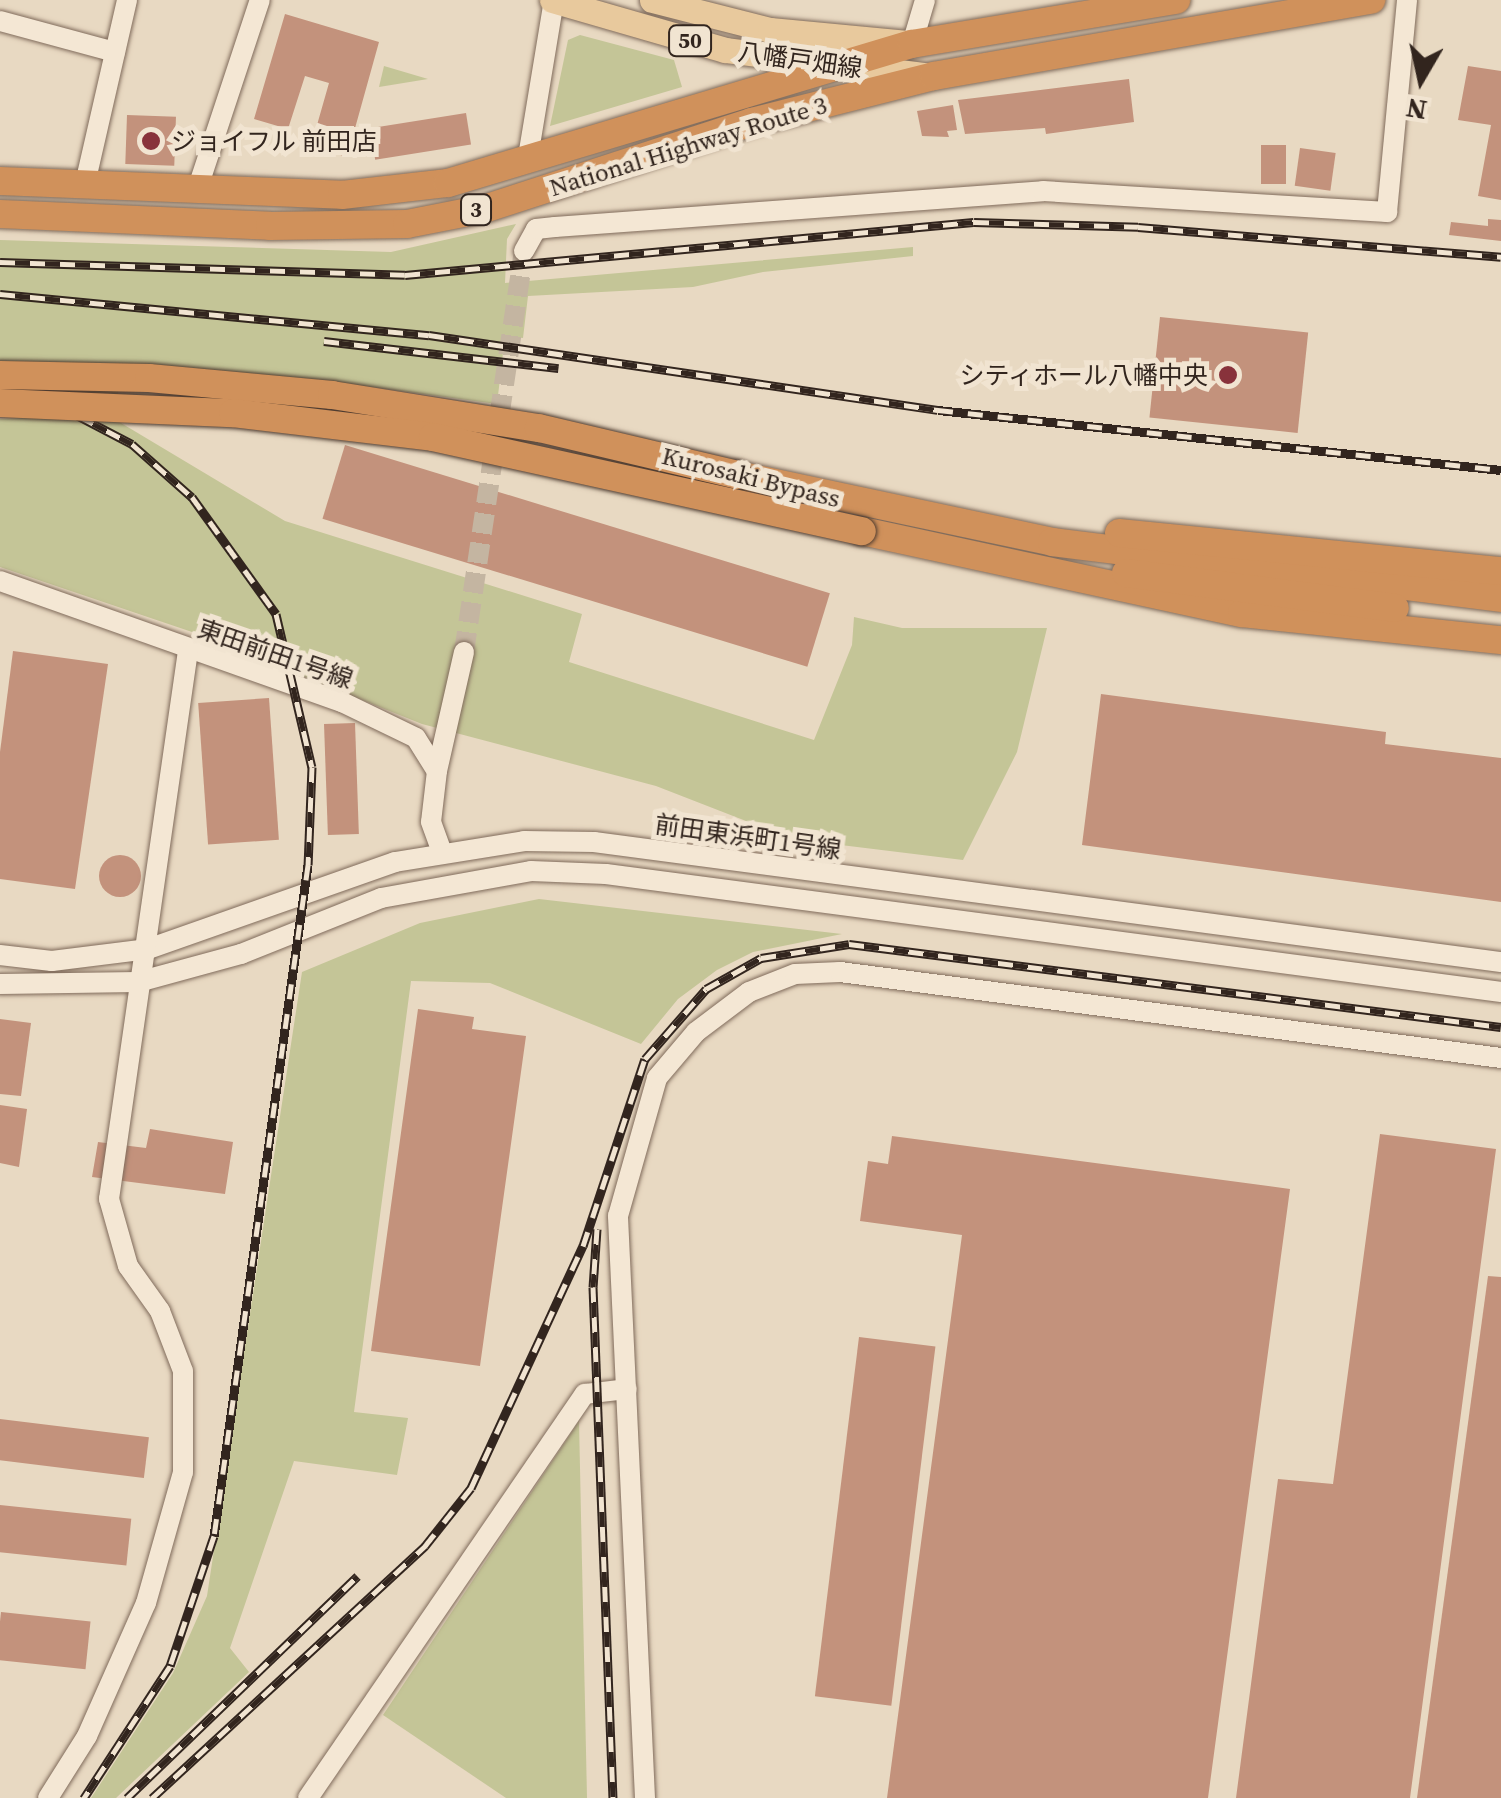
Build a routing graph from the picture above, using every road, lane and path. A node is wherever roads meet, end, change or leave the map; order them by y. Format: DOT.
graph roads {
  1 [pos="126,0"];
  2 [pos="260,0"];
  3 [pos="553,0"];
  4 [pos="652,0"];
  5 [pos="925,0"];
  6 [pos="1176,0"];
  7 [pos="1370,0"];
  8 [pos="1407,0"];
  9 [pos="694,6"];
  10 [pos="0,22"];
  11 [pos="912,44"];
  12 [pos="115,52"];
  13 [pos="833,66"];
  14 [pos="934,76"];
  15 [pos="528,157"];
  16 [pos="0,181"];
  17 [pos="84,188"];
  18 [pos="196,190"];
  19 [pos="0,214"];
  20 [pos="524,251"];
  21 [pos="0,375"];
  22 [pos="0,403"];
  23 [pos="871,520"];
  24 [pos="1501,571"];
  25 [pos="0,580"];
  26 [pos="1501,598"];
  27 [pos="1501,621"];
  28 [pos="1501,640"];
  29 [pos="188,651"];
  30 [pos="464,652"];
  31 [pos="437,770"];
  32 [pos="442,852"];
  33 [pos="148,949"];
  34 [pos="0,955"];
  35 [pos="1501,962"];
  36 [pos="138,982"];
  37 [pos="0,984"];
  38 [pos="1501,992"];
  39 [pos="1501,1058"];
  40 [pos="627,1389"];
  41 [pos="48,1798"];
  42 [pos="308,1798"];
  43 [pos="645,1798"];
  1 -- 12 [label="street"];
  2 -- 18 [label="street"];
  3 -- 13 [label="main road, 八幡戸畑線 / 50"];
  3 -- 15 [label="street"];
  4 -- 9 [label="main road, 八幡戸畑線 / 50"];
  5 -- 11 [label="street"];
  6 -- 11 [label="highway, National Highway Route 3 / 3"];
  7 -- 14 [label="highway, National Highway Route 3 / 3"];
  8 -- 20 [label="street"];
  9 -- 11 [label="main road, 八幡戸畑線 / 50"];
  10 -- 12 [label="street"];
  11 -- 13 [label="highway, National Highway Route 3 / 3"];
  12 -- 17 [label="street"];
  13 -- 14 [label="main road, 八幡戸畑線 / 50"];
  13 -- 15 [label="highway, National Highway Route 3 / 3"];
  14 -- 19 [label="highway, National Highway Route 3 / 3"];
  15 -- 18 [label="highway, National Highway Route 3 / 3"];
  16 -- 17 [label="highway, National Highway Route 3 / 3"];
  17 -- 18 [label="highway, National Highway Route 3 / 3"];
  21 -- 23 [label="highway, Kurosaki Bypass, bridge"];
  22 -- 23 [label="highway, Kurosaki Bypass, bridge"];
  23 -- 24 [label="highway"];
  23 -- 26 [label="highway, Kurosaki Bypass"];
  23 -- 27 [label="highway, Kurosaki Bypass"];
  23 -- 28 [label="highway"];
  25 -- 29 [label="street, 東田前田1号線"];
  29 -- 31 [label="street, 東田前田1号線"];
  29 -- 33 [label="street"];
  30 -- 31 [label="street"];
  31 -- 32 [label="street"];
  32 -- 33 [label="street, 前田東浜町1号線"];
  32 -- 35 [label="street, 前田東浜町1号線"];
  33 -- 34 [label="street, 前田東浜町1号線"];
  33 -- 36 [label="street"];
  36 -- 37 [label="street"];
  36 -- 38 [label="street"];
  36 -- 41 [label="street"];
  39 -- 40 [label="street"];
  40 -- 42 [label="street"];
  40 -- 43 [label="street"];
}
